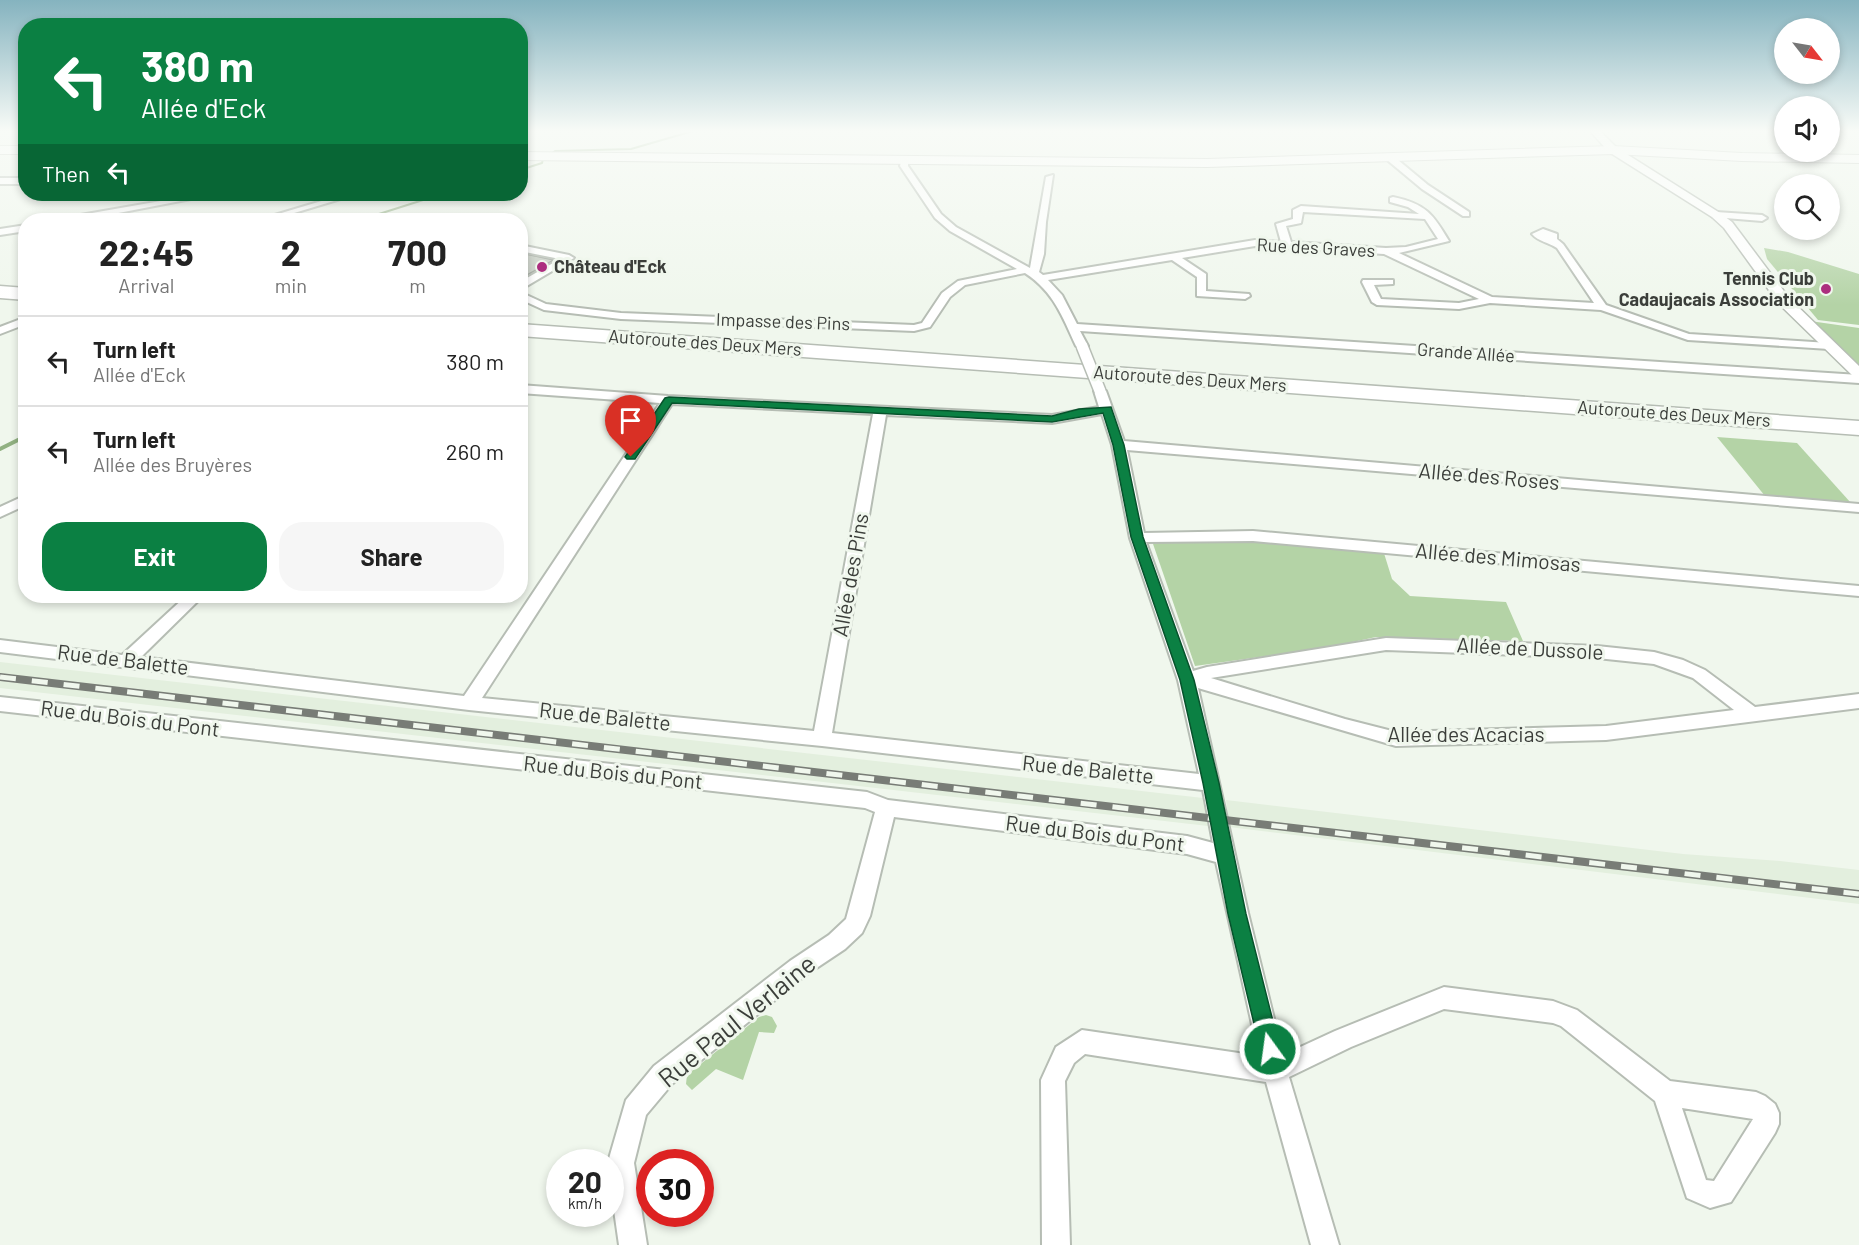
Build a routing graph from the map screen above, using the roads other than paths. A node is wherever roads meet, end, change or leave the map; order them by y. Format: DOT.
graph roads {
  1 [pos="919,189"];
  2 [pos="1048,189"];
  3 [pos="1428,189"];
  4 [pos="1676,189"];
  5 [pos="1393,200"];
  6 [pos="174,201"];
  7 [pos="328,201"];
  8 [pos="108,213"];
  9 [pos="286,213"];
  10 [pos="1466,214"];
  11 [pos="1716,214"];
  12 [pos="1430,217"];
  13 [pos="1762,218"];
  14 [pos="18,229"];
  15 [pos="0,232"];
  16 [pos="1551,239"];
  17 [pos="1287,245"];
  18 [pos="528,249"];
  19 [pos="1386,251"];
  20 [pos="1173,256"];
  21 [pos="1034,274"];
  22 [pos="528,282"];
  23 [pos="1389,282"];
  24 [pos="0,284"];
  25 [pos="18,285"];
  26 [pos="0,292"];
  27 [pos="18,293"];
  28 [pos="1245,296"];
  29 [pos="528,299"];
  30 [pos="1490,300"];
  31 [pos="1602,307"];
  32 [pos="528,322"];
  33 [pos="18,323"];
  34 [pos="1074,327"];
  35 [pos="0,331"];
  36 [pos="528,331"];
  37 [pos="1829,346"];
  38 [pos="1859,374"];
  39 [pos="1859,379"];
  40 [pos="528,390"];
  41 [pos="669,400"];
  42 [pos="1107,410"];
  43 [pos="880,411"];
  44 [pos="1859,417"];
  45 [pos="1859,428"];
  46 [pos="1119,445"];
  47 [pos="18,503"];
  48 [pos="1859,508"];
  49 [pos="0,513"];
  50 [pos="1137,537"];
  51 [pos="1859,591"];
  52 [pos="188,603"];
  53 [pos="0,646"];
  54 [pos="127,660"];
  55 [pos="1187,680"];
  56 [pos="1859,701"];
  57 [pos="469,703"];
  58 [pos="0,704"];
  59 [pos="1752,714"];
  60 [pos="822,739"];
  61 [pos="1211,783"];
  62 [pos="886,808"];
  63 [pos="1224,855"];
  64 [pos="1275,1071"];
  65 [pos="1665,1093"];
  66 [pos="633,1245"];
  67 [pos="1056,1245"];
  68 [pos="1324,1245"];
  1 -- 21 [label="street"];
  2 -- 21 [label="street"];
  3 -- 10 [label="street"];
  4 -- 11 [label="street"];
  5 -- 12 [label="street"];
  6 -- 8 [label="street"];
  7 -- 9 [label="street"];
  11 -- 13 [label="street"];
  11 -- 37 [label="street"];
  12 -- 17 [label="street"];
  12 -- 19 [label="street"];
  14 -- 15 [label="street"];
  16 -- 31 [label="street"];
  17 -- 19 [label="street, Rue des Graves"];
  17 -- 20 [label="street, Rue des Graves"];
  18 -- 22 [label="street"];
  19 -- 30 [label="street, Rue des Graves"];
  20 -- 21 [label="street, Rue des Graves"];
  20 -- 28 [label="street"];
  21 -- 29 [label="street, Impasse des Pins"];
  21 -- 34 [label="street"];
  23 -- 30 [label="street"];
  24 -- 25 [label="highway"];
  26 -- 27 [label="highway"];
  30 -- 31 [label="street, Rue des Graves"];
  31 -- 37 [label="street, Rue des Graves"];
  32 -- 44 [label="highway, Autoroute des Deux Mers"];
  33 -- 35 [label="street"];
  34 -- 39 [label="street, Grande Allée"];
  34 -- 42 [label="street, bridge"];
  36 -- 45 [label="highway, Autoroute des Deux Mers"];
  37 -- 38 [label="street"];
  40 -- 41 [label="street"];
  41 -- 43 [label="street"];
  41 -- 57 [label="street"];
  42 -- 43 [label="street"];
  42 -- 46 [label="street"];
  43 -- 60 [label="street, Allée des Pins"];
  46 -- 48 [label="street, Allée des Roses"];
  46 -- 50 [label="street"];
  47 -- 49 [label="street"];
  50 -- 51 [label="street, Allée des Mimosas"];
  50 -- 55 [label="street"];
  52 -- 54 [label="street"];
  53 -- 54 [label="street, Rue de Balette"];
  54 -- 57 [label="street, Rue de Balette"];
  55 -- 59 [label="street, Allée des Acacias"];
  55 -- 59 [label="street, Allée de Dussole"];
  55 -- 61 [label="street"];
  56 -- 59 [label="street"];
  57 -- 60 [label="street, Rue de Balette"];
  58 -- 62 [label="street, Rue du Bois du Pont"];
  60 -- 61 [label="street, Rue de Balette"];
  61 -- 63 [label="street"];
  62 -- 63 [label="street, Rue du Bois du Pont"];
  62 -- 66 [label="street, Rue Paul Verlaine"];
  63 -- 64 [label="street"];
  64 -- 65 [label="street"];
  64 -- 67 [label="street"];
  64 -- 68 [label="street"];
  65 -- 65 [label="street"];
}
